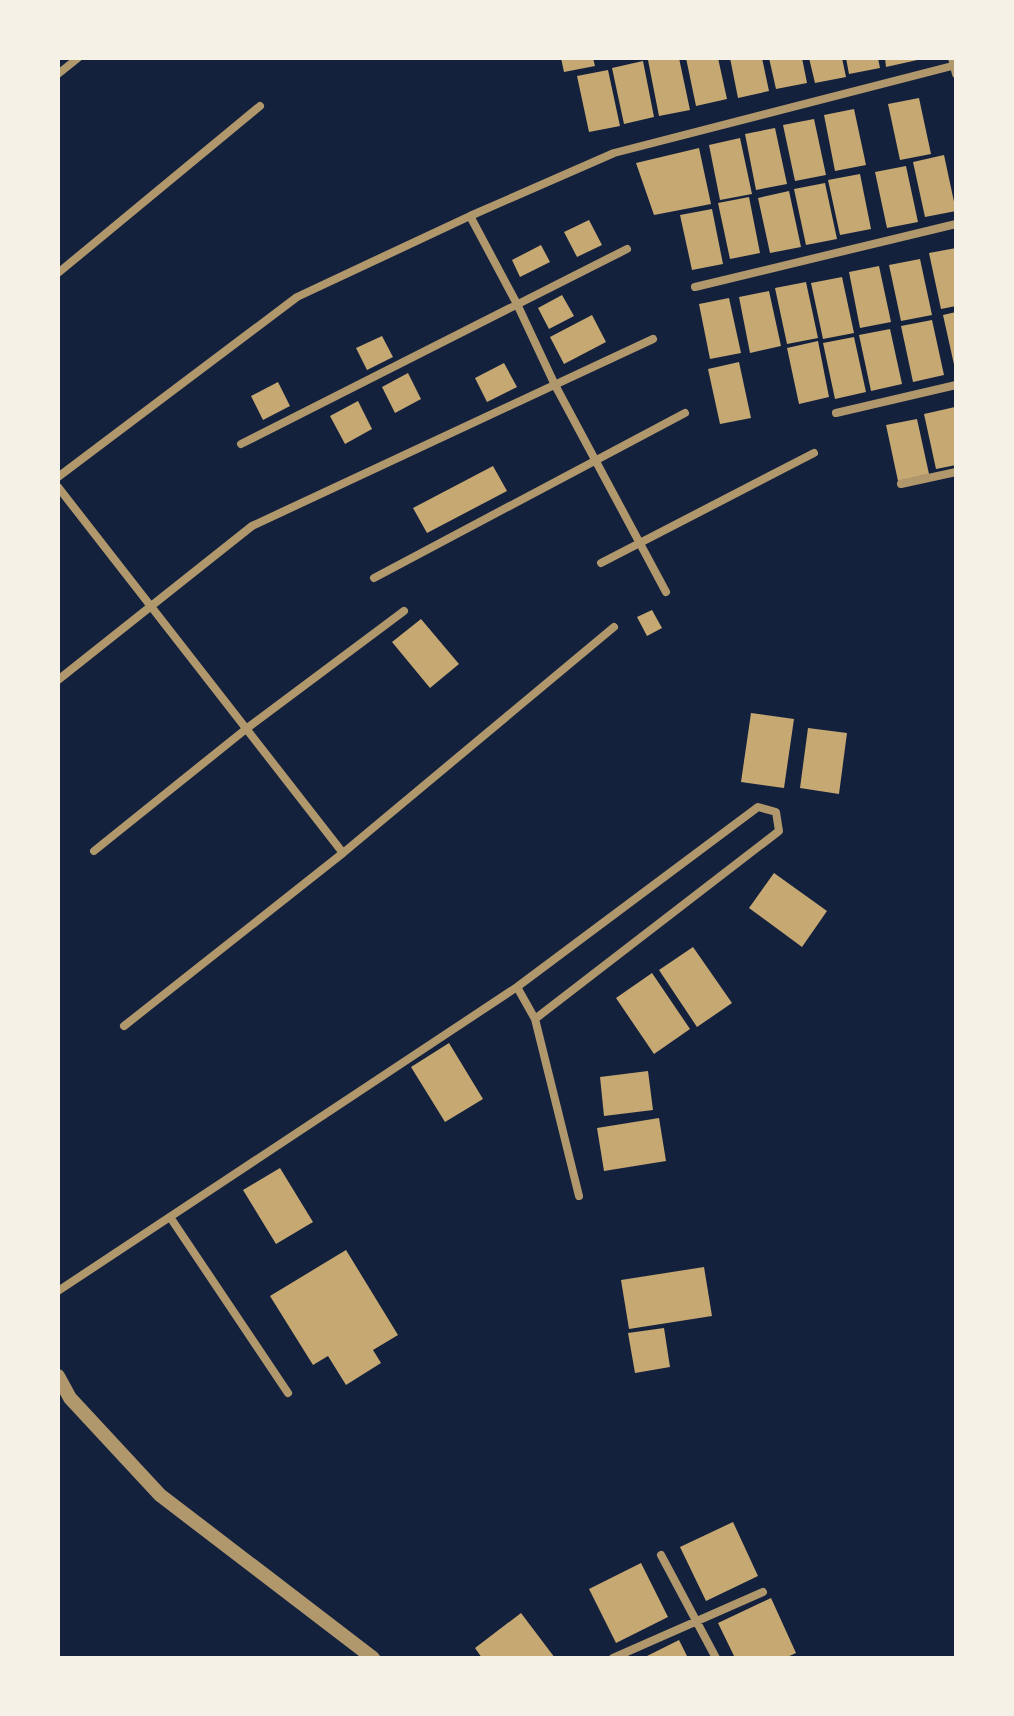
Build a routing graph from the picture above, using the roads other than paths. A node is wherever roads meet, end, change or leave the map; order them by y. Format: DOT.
graph roads {
  1 [pos="78,58"];
  2 [pos="955,65"];
  3 [pos="58,74"];
  4 [pos="260,106"];
  5 [pos="470,216"];
  6 [pos="956,224"];
  7 [pos="627,249"];
  8 [pos="58,273"];
  9 [pos="695,287"];
  10 [pos="517,304"];
  11 [pos="653,339"];
  12 [pos="555,385"];
  13 [pos="956,385"];
  14 [pos="685,413"];
  15 [pos="836,413"];
  16 [pos="241,444"];
  17 [pos="814,453"];
  18 [pos="595,461"];
  19 [pos="956,472"];
  20 [pos="58,477"];
  21 [pos="901,484"];
  22 [pos="58,487"];
  23 [pos="638,541"];
  24 [pos="601,563"];
  25 [pos="374,578"];
  26 [pos="666,592"];
  27 [pos="151,606"];
  28 [pos="404,611"];
  29 [pos="614,627"];
  30 [pos="58,680"];
  31 [pos="246,729"];
  32 [pos="94,851"];
  33 [pos="343,853"];
  34 [pos="517,987"];
  35 [pos="535,1019"];
  36 [pos="124,1026"];
  37 [pos="579,1196"];
  38 [pos="170,1217"];
  39 [pos="58,1291"];
  40 [pos="58,1376"];
  41 [pos="288,1393"];
  42 [pos="64,1401"];
  43 [pos="661,1555"];
  44 [pos="763,1592"];
  45 [pos="696,1621"];
  46 [pos="373,1658"];
  47 [pos="613,1658"];
  48 [pos="716,1658"];
  1 -- 3 [label="street"];
  2 -- 5 [label="street"];
  4 -- 8 [label="street"];
  5 -- 10 [label="street"];
  5 -- 20 [label="street"];
  6 -- 9 [label="street"];
  7 -- 10 [label="street"];
  10 -- 12 [label="street"];
  10 -- 16 [label="street"];
  11 -- 12 [label="street"];
  12 -- 18 [label="street"];
  12 -- 27 [label="street"];
  13 -- 15 [label="street"];
  14 -- 18 [label="street"];
  17 -- 23 [label="street"];
  18 -- 23 [label="street"];
  18 -- 25 [label="street"];
  19 -- 21 [label="street"];
  22 -- 27 [label="street"];
  23 -- 24 [label="street"];
  23 -- 26 [label="street"];
  27 -- 30 [label="street"];
  27 -- 31 [label="street"];
  28 -- 31 [label="street"];
  29 -- 33 [label="street"];
  31 -- 32 [label="street"];
  31 -- 33 [label="street"];
  33 -- 36 [label="street"];
  34 -- 35 [label="street"];
  34 -- 35 [label="street"];
  34 -- 38 [label="street"];
  35 -- 37 [label="street"];
  38 -- 39 [label="street"];
  38 -- 41 [label="street"];
  40 -- 42 [label="street"];
  42 -- 46 [label="street"];
  43 -- 45 [label="street"];
  44 -- 45 [label="street"];
  45 -- 47 [label="street"];
  45 -- 48 [label="street"];
}
